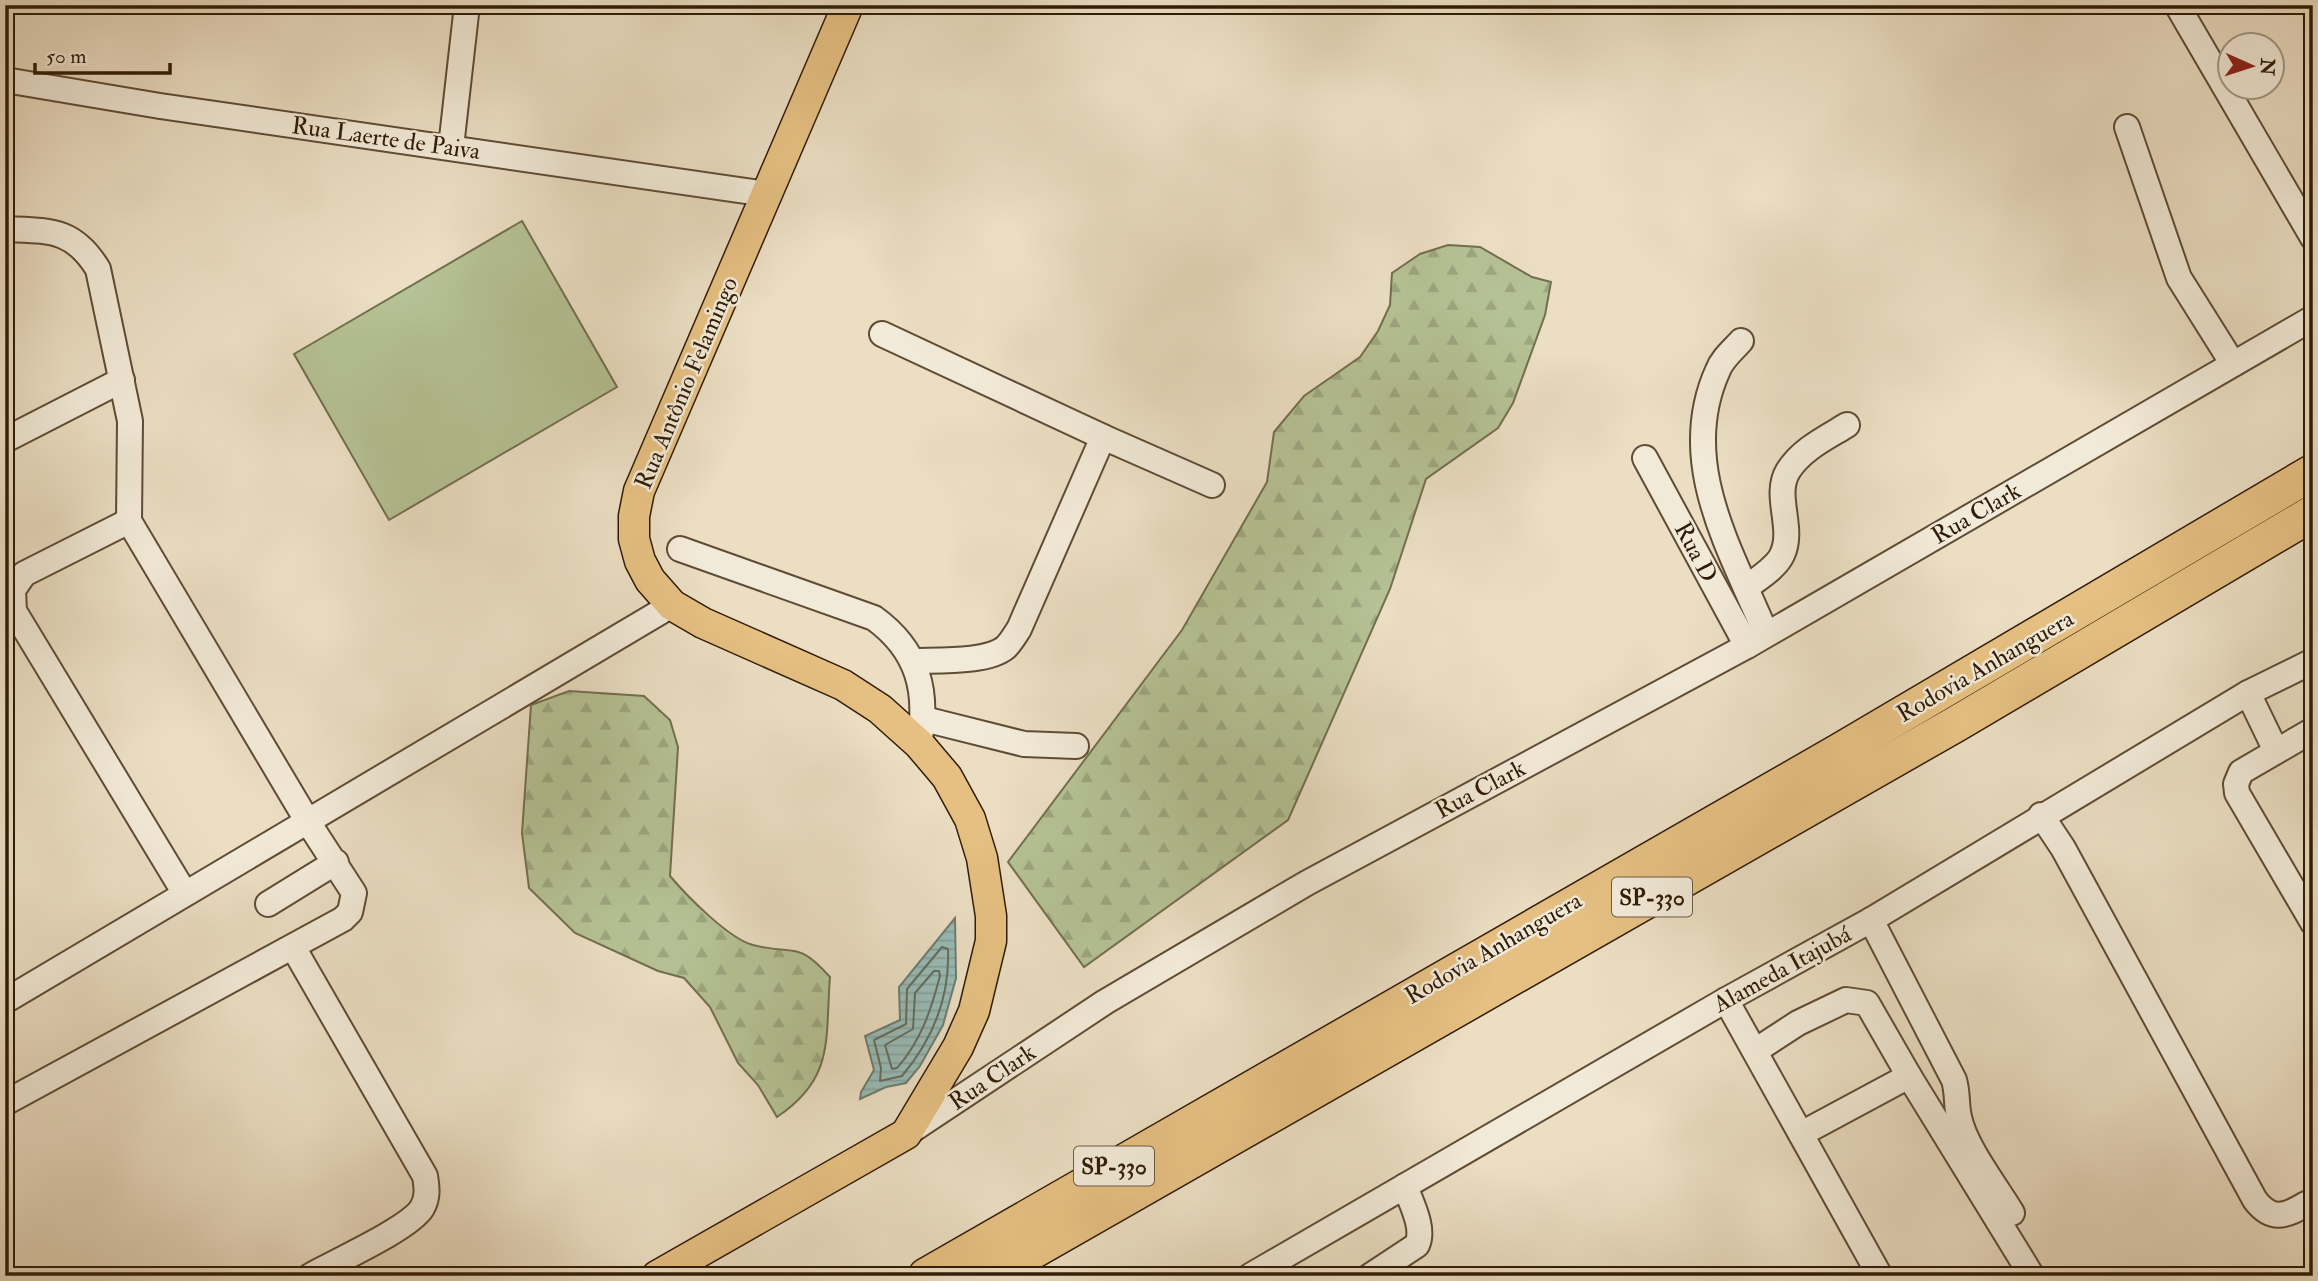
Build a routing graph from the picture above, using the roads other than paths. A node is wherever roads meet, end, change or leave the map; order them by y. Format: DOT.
graph roads {
  1 [pos="467,5"];
  2 [pos="848,5"];
  3 [pos="2177,5"];
  4 [pos="5,80"];
  5 [pos="2127,127"];
  6 [pos="451,147"];
  7 [pos="766,194"];
  8 [pos="5,229"];
  9 [pos="2313,238"];
  10 [pos="2313,318"];
  11 [pos="882,334"];
  12 [pos="1741,341"];
  13 [pos="2233,364"];
  14 [pos="121,380"];
  15 [pos="1847,425"];
  16 [pos="1103,436"];
  17 [pos="5,440"];
  18 [pos="1645,458"];
  19 [pos="2313,472"];
  20 [pos="1212,485"];
  21 [pos="2313,513"];
  22 [pos="129,521"];
  23 [pos="680,550"];
  24 [pos="1746,588"];
  25 [pos="672,605"];
  26 [pos="1756,640"];
  27 [pos="913,661"];
  28 [pos="2313,661"];
  29 [pos="2248,693"];
  30 [pos="2313,730"];
  31 [pos="922,732"];
  32 [pos="1076,746"];
  33 [pos="2276,751"];
  34 [pos="2041,815"];
  35 [pos="308,822"];
  36 [pos="336,862"];
  37 [pos="184,892"];
  38 [pos="268,904"];
  39 [pos="1871,920"];
  40 [pos="2313,923"];
  41 [pos="293,947"];
  42 [pos="1726,1000"];
  43 [pos="5,1001"];
  44 [pos="1755,1051"];
  45 [pos="1909,1076"];
  46 [pos="5,1103"];
  47 [pos="906,1134"];
  48 [pos="1801,1134"];
  49 [pos="1405,1186"];
  50 [pos="2306,1204"];
  51 [pos="310,1276"];
  52 [pos="657,1276"];
  53 [pos="926,1276"];
  54 [pos="989,1276"];
  55 [pos="1250,1276"];
  56 [pos="1370,1276"];
  57 [pos="1880,1276"];
  58 [pos="2032,1276"];
  59 [pos="2051,1276"];
  1 -- 6 [label="street"];
  2 -- 7 [label="main road, Rua Antônio Felamingo"];
  3 -- 9 [label="street"];
  4 -- 6 [label="street, Rua Laerte de Paiva"];
  5 -- 13 [label="street"];
  6 -- 7 [label="street, Rua Laerte de Paiva"];
  7 -- 25 [label="main road, Rua Antônio Felamingo"];
  8 -- 14 [label="street"];
  10 -- 13 [label="street, Rua Clark"];
  11 -- 16 [label="street"];
  12 -- 24 [label="street"];
  13 -- 26 [label="street, Rua Clark"];
  14 -- 17 [label="street"];
  14 -- 22 [label="street"];
  15 -- 24 [label="street"];
  16 -- 20 [label="street"];
  16 -- 27 [label="street"];
  18 -- 26 [label="street, Rua D"];
  19 -- 53 [label="highway, Rodovia Anhanguera / SP-330"];
  21 -- 54 [label="highway, Rodovia Anhanguera / SP-330"];
  22 -- 35 [label="street"];
  22 -- 37 [label="street"];
  23 -- 27 [label="street"];
  24 -- 26 [label="street"];
  25 -- 31 [label="main road, Rua Antônio Felamingo"];
  25 -- 35 [label="street"];
  26 -- 47 [label="street, Rua Clark"];
  27 -- 31 [label="street"];
  28 -- 29 [label="street, Alameda Itajubá"];
  29 -- 33 [label="street"];
  29 -- 34 [label="street, Alameda Itajubá"];
  30 -- 33 [label="street"];
  31 -- 32 [label="street"];
  31 -- 47 [label="main road, Rua Antônio Felamingo"];
  33 -- 40 [label="street"];
  34 -- 39 [label="street, Alameda Itajubá"];
  34 -- 50 [label="street"];
  35 -- 36 [label="street"];
  35 -- 37 [label="street"];
  36 -- 38 [label="street"];
  36 -- 41 [label="street"];
  37 -- 43 [label="street"];
  39 -- 42 [label="street, Alameda Itajubá"];
  39 -- 59 [label="street"];
  41 -- 46 [label="street"];
  41 -- 51 [label="street"];
  42 -- 44 [label="street"];
  42 -- 49 [label="street, Alameda Itajubá"];
  44 -- 45 [label="street"];
  44 -- 48 [label="street"];
  45 -- 48 [label="street"];
  45 -- 58 [label="street"];
  47 -- 52 [label="main road, Rua Clark"];
  48 -- 57 [label="street"];
  49 -- 55 [label="street, Alameda Itajubá"];
  49 -- 56 [label="street"];
}
